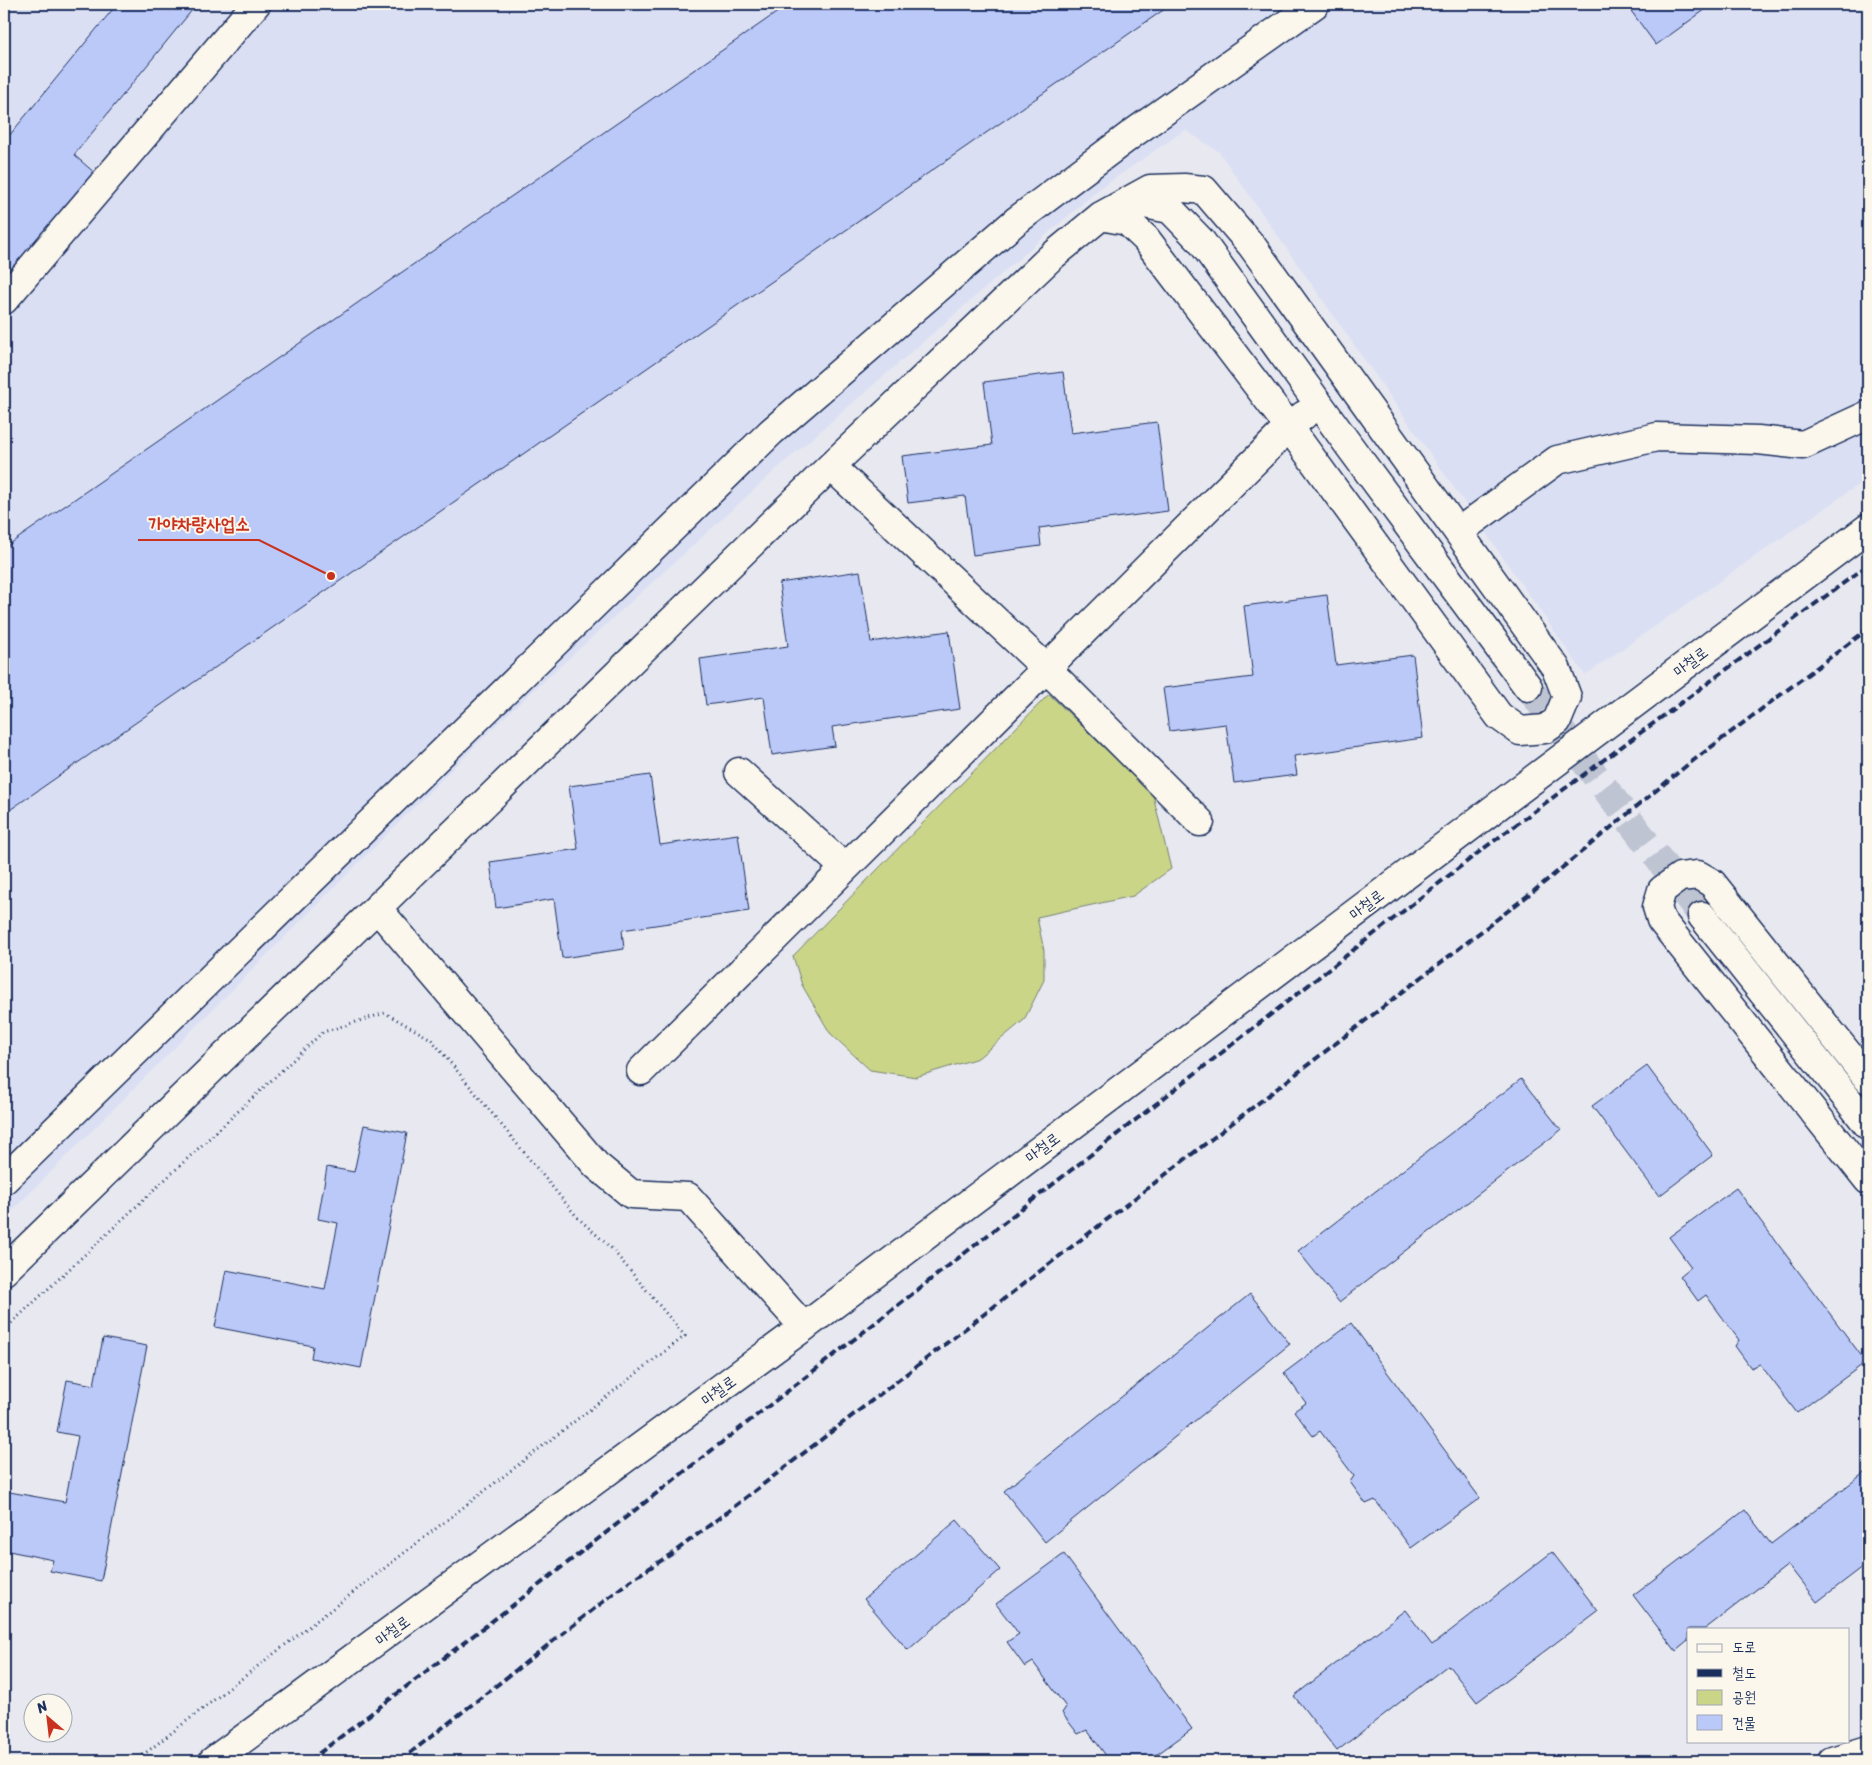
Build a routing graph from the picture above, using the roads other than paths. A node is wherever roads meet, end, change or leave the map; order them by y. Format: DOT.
graph roads {
  1 [pos="256,4"];
  2 [pos="1315,4"];
  3 [pos="1101,216"];
  4 [pos="4,300"];
  5 [pos="1348,379"];
  6 [pos="1318,403"];
  7 [pos="1868,415"];
  8 [pos="1289,427"];
  9 [pos="831,466"];
  10 [pos="1868,528"];
  11 [pos="1458,532"];
  12 [pos="1046,668"];
  13 [pos="1528,687"];
  14 [pos="1557,721"];
  15 [pos="1576,746"];
  16 [pos="738,772"];
  17 [pos="1200,822"];
  18 [pos="845,868"];
  19 [pos="377,908"];
  20 [pos="1702,916"];
  21 [pos="641,1070"];
  22 [pos="1868,1079"];
  23 [pos="1868,1125"];
  24 [pos="4,1180"];
  25 [pos="1868,1180"];
  26 [pos="4,1271"];
  27 [pos="804,1327"];
  28 [pos="1868,1750"];
  29 [pos="213,1761"];
  30 [pos="1832,1761"];
  1 -- 4 [label="street"];
  2 -- 24 [label="street"];
  3 -- 5 [label="street"];
  3 -- 6 [label="street"];
  3 -- 8 [label="street"];
  3 -- 9 [label="street"];
  5 -- 6 [label="street"];
  5 -- 11 [label="street"];
  6 -- 8 [label="street"];
  6 -- 13 [label="street"];
  7 -- 11 [label="street"];
  8 -- 12 [label="street"];
  8 -- 14 [label="street"];
  9 -- 12 [label="street"];
  9 -- 19 [label="street"];
  10 -- 15 [label="street, 마철로"];
  11 -- 14 [label="street"];
  12 -- 17 [label="street"];
  12 -- 18 [label="street"];
  14 -- 15 [label="street"];
  15 -- 27 [label="street, 마철로"];
  16 -- 18 [label="street"];
  18 -- 21 [label="street"];
  19 -- 26 [label="street"];
  19 -- 27 [label="street"];
  20 -- 23 [label="street"];
  22 -- 25 [label="street"];
  27 -- 29 [label="street, 마철로"];
  28 -- 30 [label="street"];
}
